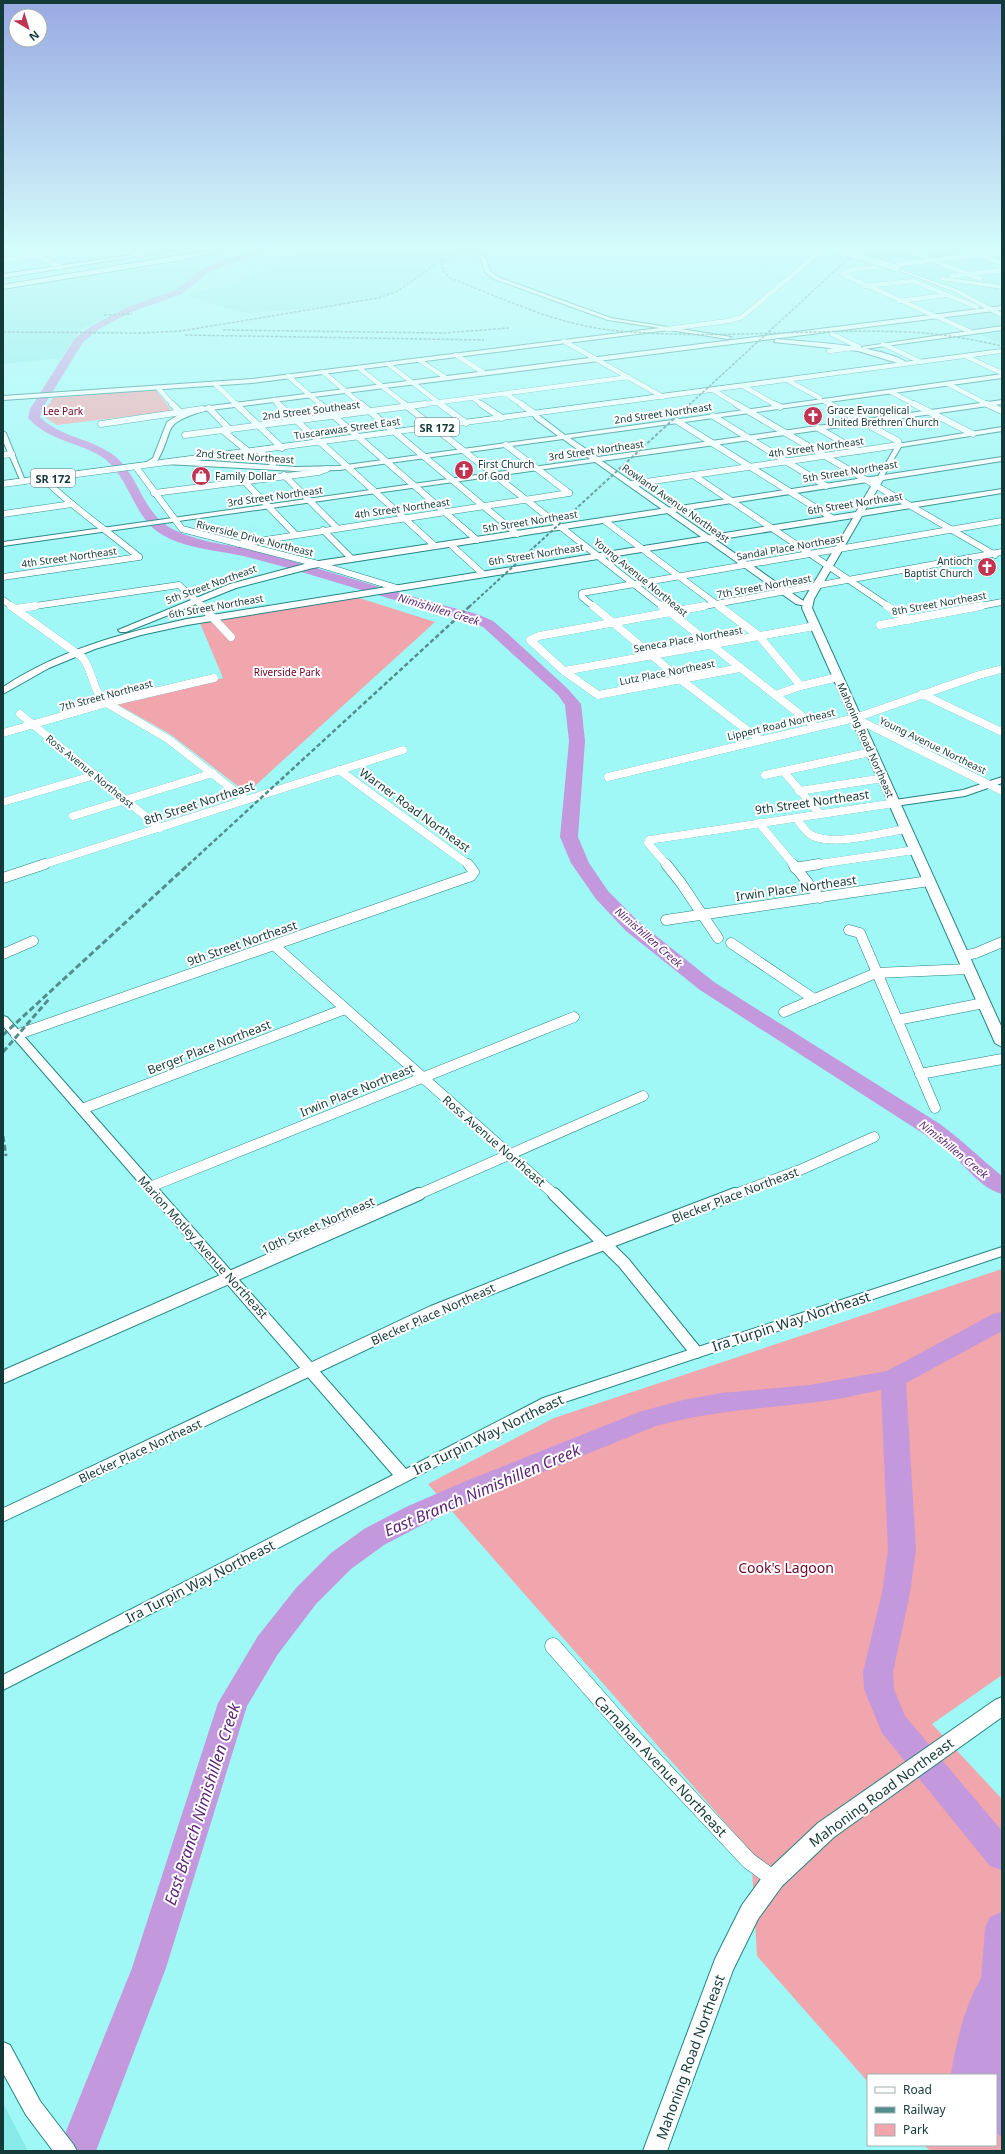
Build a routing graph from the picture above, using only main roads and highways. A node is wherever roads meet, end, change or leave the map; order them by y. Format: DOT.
graph roads {
  1 [pos="1002,351"];
  2 [pos="1002,459"];
  3 [pos="878,481"];
  4 [pos="3,484"];
  5 [pos="1002,491"];
  6 [pos="859,514"];
  7 [pos="75,652"];
  8 [pos="3,691"];
  9 [pos="1002,1043"];
  10 [pos="1002,1706"];
  11 [pos="655,2151"];
  1 -- 4 [label="main road, Tuscarawas Street East / SR 172"];
  2 -- 3 [label="main road, 5th Street Northeast"];
  3 -- 6 [label="main road"];
  3 -- 7 [label="main road, 5th Street Northeast"];
  5 -- 6 [label="main road, 6th Street Northeast"];
  6 -- 7 [label="main road, 6th Street Northeast"];
  6 -- 9 [label="main road, Mahoning Road Northeast"];
  7 -- 8 [label="main road"];
  10 -- 11 [label="main road, Mahoning Road Northeast"];
}
